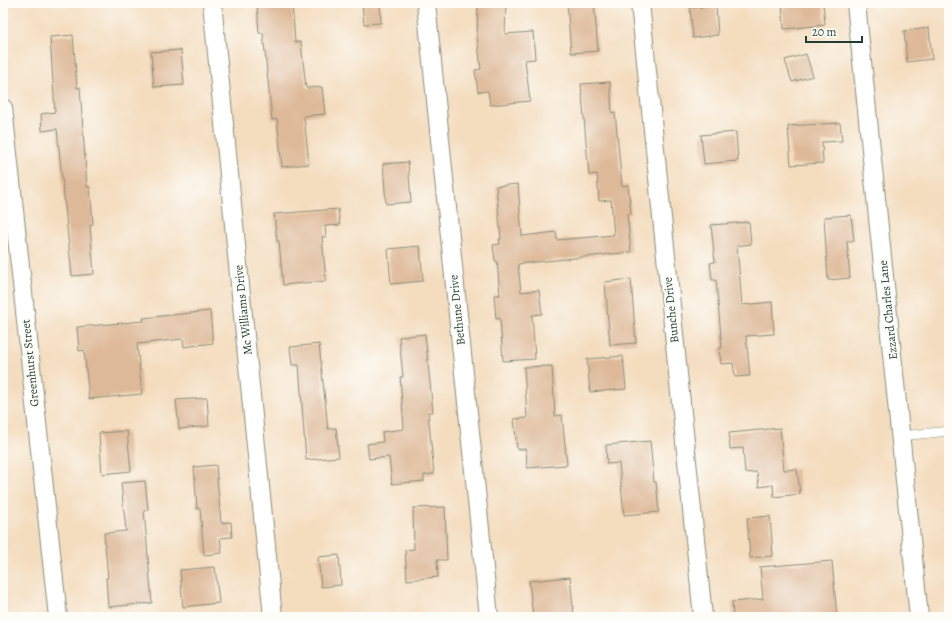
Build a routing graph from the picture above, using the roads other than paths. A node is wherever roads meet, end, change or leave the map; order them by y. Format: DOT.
graph roads {
  1 [pos="212,3"];
  2 [pos="426,3"];
  3 [pos="640,3"];
  4 [pos="856,3"];
  5 [pos="3,108"];
  6 [pos="6,172"];
  7 [pos="949,431"];
  8 [pos="901,436"];
  9 [pos="58,617"];
  10 [pos="273,617"];
  11 [pos="489,617"];
  12 [pos="703,617"];
  13 [pos="919,617"];
  1 -- 10 [label="street, Mc Williams Drive"];
  2 -- 11 [label="street, Bethune Drive"];
  3 -- 12 [label="street, Bunche Drive"];
  4 -- 8 [label="street, Ezzard Charles Lane"];
  5 -- 6 [label="street, Greenhurst Street"];
  6 -- 9 [label="street, Greenhurst Street"];
  7 -- 8 [label="lane"];
  8 -- 13 [label="street, Ezzard Charles Lane"];
}
